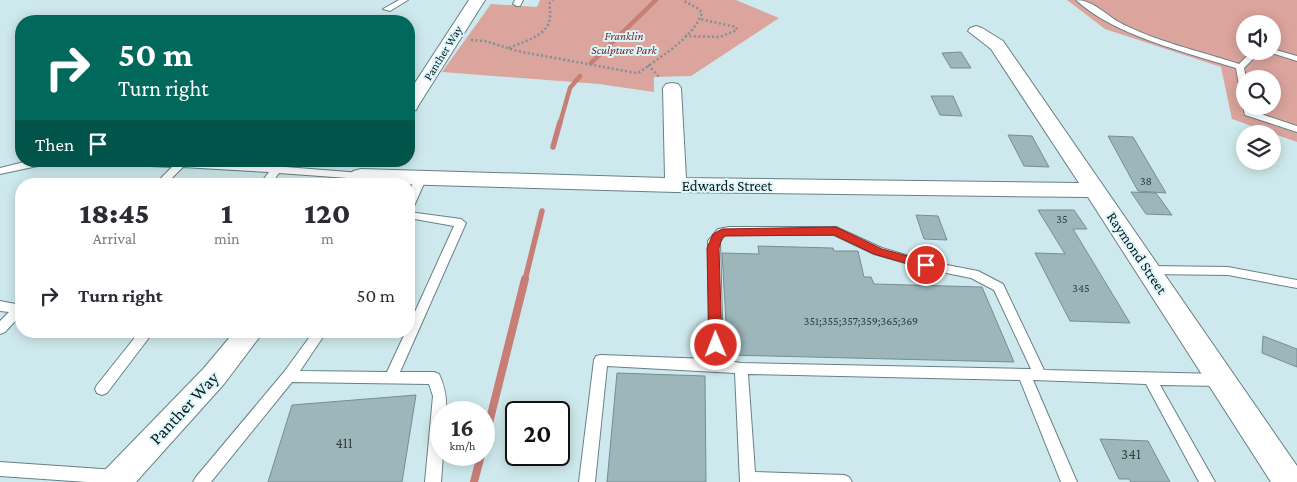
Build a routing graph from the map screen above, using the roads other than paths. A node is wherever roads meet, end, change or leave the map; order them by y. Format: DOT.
graph roads {
  1 [pos="404,0"];
  2 [pos="477,0"];
  3 [pos="1080,0"];
  4 [pos="387,9"];
  5 [pos="976,31"];
  6 [pos="1281,54"];
  7 [pos="1297,59"];
  8 [pos="1247,60"];
  9 [pos="1240,67"];
  10 [pos="1241,70"];
  11 [pos="672,88"];
  12 [pos="415,97"];
  13 [pos="1254,115"];
  14 [pos="1297,129"];
  15 [pos="15,167"];
  16 [pos="177,167"];
  17 [pos="238,167"];
  18 [pos="277,169"];
  19 [pos="0,171"];
  20 [pos="363,174"];
  21 [pos="166,178"];
  22 [pos="270,178"];
  23 [pos="409,178"];
  24 [pos="415,178"];
  25 [pos="421,179"];
  26 [pos="676,185"];
  27 [pos="1094,190"];
  28 [pos="415,192"];
  29 [pos="415,216"];
  30 [pos="1149,270"];
  31 [pos="1297,284"];
  32 [pos="0,306"];
  33 [pos="15,308"];
  34 [pos="15,314"];
  35 [pos="415,323"];
  36 [pos="0,329"];
  37 [pos="142,338"];
  38 [pos="245,338"];
  39 [pos="316,338"];
  40 [pos="408,338"];
  41 [pos="716,365"];
  42 [pos="741,368"];
  43 [pos="1024,374"];
  44 [pos="1040,375"];
  45 [pos="289,376"];
  46 [pos="390,378"];
  47 [pos="1150,379"];
  48 [pos="1222,380"];
  49 [pos="102,389"];
  50 [pos="0,469"];
  51 [pos="117,480"];
  52 [pos="748,481"];
  53 [pos="201,482"];
  54 [pos="433,482"];
  55 [pos="587,482"];
  56 [pos="830,482"];
  57 [pos="844,482"];
  58 [pos="1069,482"];
  59 [pos="1207,482"];
  60 [pos="1289,482"];
  1 -- 4 [label="lane"];
  2 -- 12 [label="street, Panther Way"];
  3 -- 9 [label="lane"];
  5 -- 27 [label="street, Raymond Street"];
  6 -- 7 [label="lane"];
  8 -- 9 [label="lane"];
  9 -- 10 [label="lane"];
  11 -- 26 [label="street"];
  13 -- 14 [label="lane"];
  15 -- 19 [label="lane"];
  16 -- 21 [label="lane"];
  17 -- 18 [label="lane"];
  18 -- 20 [label="lane"];
  18 -- 22 [label="lane"];
  20 -- 23 [label="street, Edwards Street"];
  24 -- 25 [label="street, Edwards Street"];
  25 -- 26 [label="street, Edwards Street"];
  25 -- 28 [label="lane"];
  26 -- 27 [label="street, Edwards Street"];
  27 -- 30 [label="street, Raymond Street"];
  29 -- 35 [label="lane"];
  30 -- 31 [label="lane"];
  30 -- 48 [label="street, Raymond Street"];
  32 -- 33 [label="lane"];
  34 -- 36 [label="lane"];
  37 -- 49 [label="lane"];
  38 -- 51 [label="street, Panther Way"];
  39 -- 45 [label="lane"];
  40 -- 46 [label="lane"];
  41 -- 42 [label="lane"];
  41 -- 44 [label="lane"];
  41 -- 55 [label="lane"];
  42 -- 43 [label="lane"];
  42 -- 52 [label="lane"];
  43 -- 44 [label="lane"];
  43 -- 58 [label="lane"];
  44 -- 47 [label="lane"];
  45 -- 46 [label="lane"];
  45 -- 53 [label="lane"];
  46 -- 54 [label="lane"];
  47 -- 48 [label="lane"];
  47 -- 59 [label="lane"];
  48 -- 60 [label="street, Raymond Street"];
  50 -- 51 [label="lane"];
  52 -- 56 [label="lane"];
  56 -- 57 [label="lane"];
}
